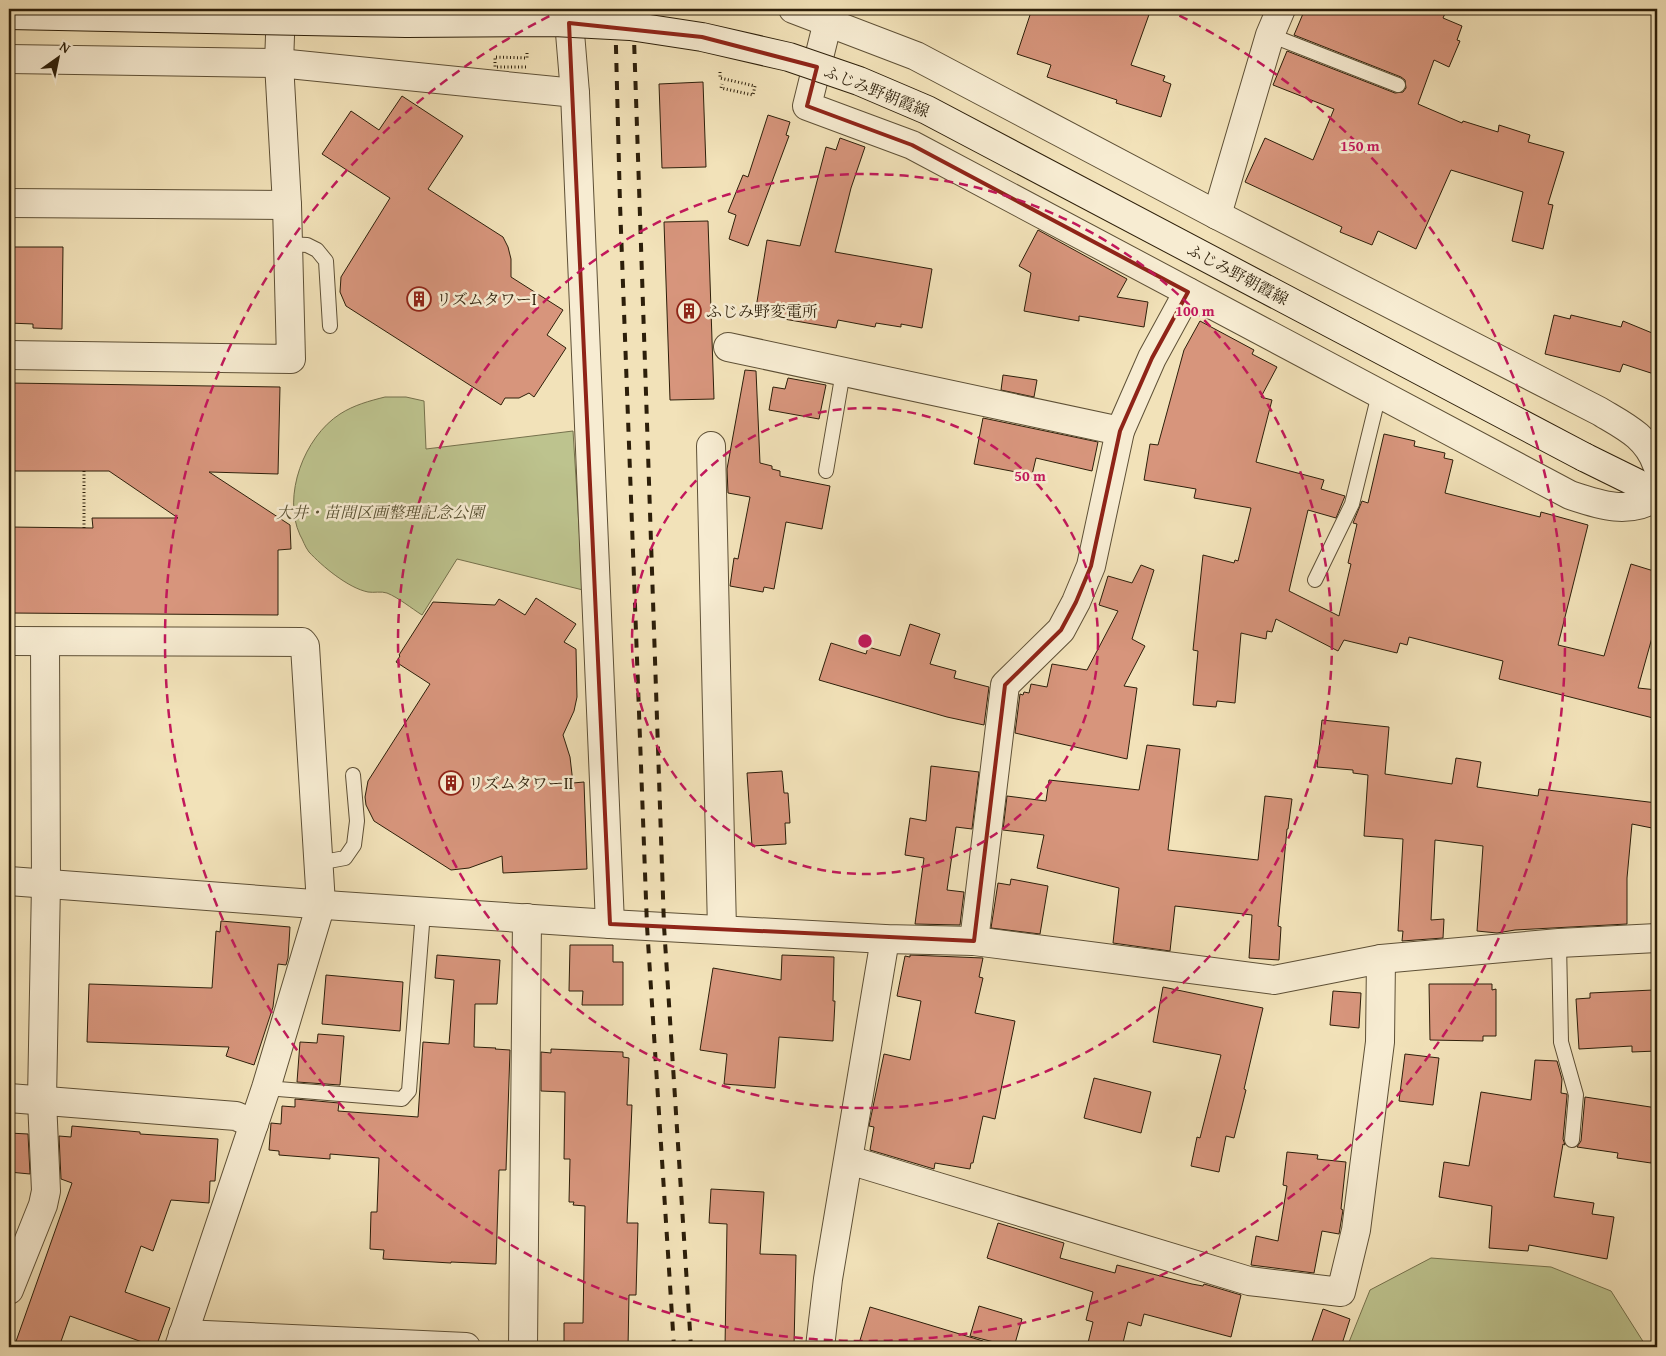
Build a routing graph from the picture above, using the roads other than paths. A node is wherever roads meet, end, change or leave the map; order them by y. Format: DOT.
graph roads {
  1 [pos="281,9"];
  2 [pos="568,9"];
  3 [pos="793,9"];
  4 [pos="1281,9"];
  5 [pos="9,15"];
  6 [pos="828,21"];
  7 [pos="1270,35"];
  8 [pos="9,58"];
  9 [pos="279,63"];
  10 [pos="1398,85"];
  11 [pos="575,93"];
  12 [pos="9,203"];
  13 [pos="287,205"];
  14 [pos="1217,216"];
  15 [pos="288,244"];
  16 [pos="1188,292"];
  17 [pos="330,326"];
  18 [pos="728,347"];
  19 [pos="9,355"];
  20 [pos="843,372"];
  21 [pos="1379,394"];
  22 [pos="1120,431"];
  23 [pos="710,446"];
  24 [pos="1657,465"];
  25 [pos="826,471"];
  26 [pos="1657,495"];
  27 [pos="1315,580"];
  28 [pos="9,641"];
  29 [pos="45,642"];
  30 [pos="353,775"];
  31 [pos="318,862"];
  32 [pos="9,881"];
  33 [pos="46,884"];
  34 [pos="321,904"];
  35 [pos="423,912"];
  36 [pos="527,918"];
  37 [pos="610,924"];
  38 [pos="722,930"];
  39 [pos="1657,938"];
  40 [pos="885,939"];
  41 [pos="974,941"];
  42 [pos="1559,943"];
  43 [pos="1382,960"];
  44 [pos="266,1088"];
  45 [pos="9,1098"];
  46 [pos="42,1100"];
  47 [pos="254,1124"];
  48 [pos="1572,1140"];
  49 [pos="849,1160"];
  50 [pos="9,1290"];
  51 [pos="181,1341"];
  52 [pos="348,1344"];
  53 [pos="466,1347"];
  54 [pos="523,1347"];
  55 [pos="820,1347"];
  1 -- 9 [label="street"];
  2 -- 11 [label="street"];
  3 -- 6 [label="street"];
  4 -- 7 [label="street"];
  5 -- 26 [label="street, ふじみ野朝霞線, bridge"];
  6 -- 14 [label="street"];
  6 -- 16 [label="street"];
  7 -- 10 [label="lane"];
  7 -- 14 [label="street"];
  8 -- 9 [label="street"];
  9 -- 11 [label="street"];
  9 -- 13 [label="street"];
  11 -- 37 [label="street"];
  12 -- 13 [label="street"];
  13 -- 15 [label="street"];
  14 -- 24 [label="street"];
  15 -- 17 [label="lane"];
  15 -- 19 [label="street"];
  16 -- 21 [label="street"];
  16 -- 22 [label="street"];
  18 -- 20 [label="street"];
  20 -- 22 [label="street"];
  20 -- 25 [label="lane"];
  21 -- 26 [label="street"];
  21 -- 27 [label="lane"];
  22 -- 41 [label="street"];
  23 -- 38 [label="street"];
  28 -- 29 [label="street"];
  29 -- 31 [label="street"];
  29 -- 33 [label="street"];
  30 -- 31 [label="lane"];
  31 -- 34 [label="street"];
  32 -- 33 [label="street"];
  33 -- 34 [label="street"];
  33 -- 46 [label="street"];
  34 -- 35 [label="street"];
  34 -- 44 [label="street"];
  35 -- 36 [label="street"];
  35 -- 44 [label="lane"];
  36 -- 37 [label="street"];
  36 -- 54 [label="street"];
  37 -- 38 [label="street"];
  38 -- 40 [label="street"];
  39 -- 42 [label="street"];
  40 -- 41 [label="street"];
  40 -- 49 [label="street"];
  41 -- 43 [label="street"];
  42 -- 43 [label="street"];
  42 -- 48 [label="lane"];
  43 -- 49 [label="street"];
  44 -- 47 [label="street"];
  45 -- 46 [label="street"];
  46 -- 47 [label="street"];
  46 -- 50 [label="street"];
  47 -- 51 [label="street"];
  49 -- 55 [label="street"];
  51 -- 52 [label="street"];
  52 -- 53 [label="street"];
}
